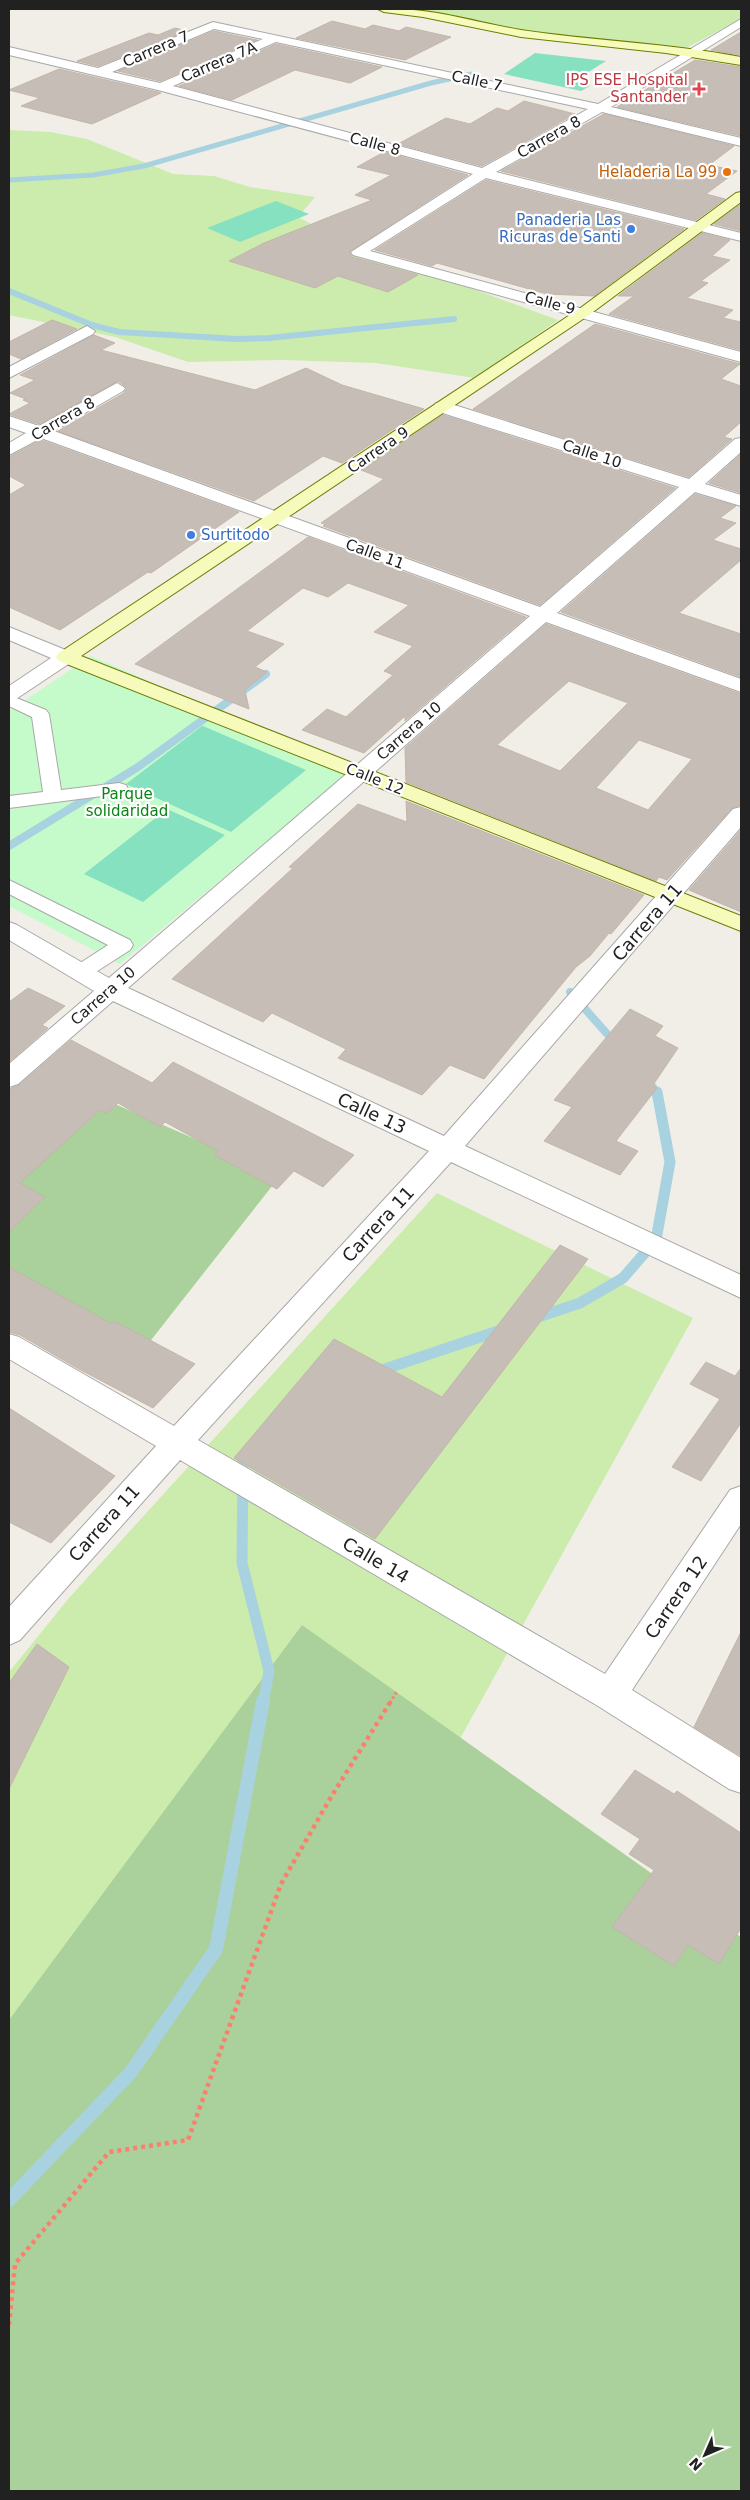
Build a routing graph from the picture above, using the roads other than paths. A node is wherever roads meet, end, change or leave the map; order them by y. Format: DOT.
graph roads {
  1 [pos="384,9"];
  2 [pos="741,22"];
  3 [pos="213,24"];
  4 [pos="276,38"];
  5 [pos="9,51"];
  6 [pos="692,51"];
  7 [pos="741,61"];
  8 [pos="98,72"];
  9 [pos="161,87"];
  10 [pos="600,108"];
  11 [pos="741,142"];
  12 [pos="484,174"];
  13 [pos="741,196"];
  14 [pos="700,226"];
  15 [pos="741,237"];
  16 [pos="358,252"];
  17 [pos="584,312"];
  18 [pos="87,331"];
  19 [pos="9,355"];
  20 [pos="741,357"];
  21 [pos="29,362"];
  22 [pos="9,373"];
  23 [pos="117,388"];
  24 [pos="442,406"];
  25 [pos="9,421"];
  26 [pos="40,432"];
  27 [pos="741,443"];
  28 [pos="9,450"];
  29 [pos="692,486"];
  30 [pos="741,501"];
  31 [pos="276,518"];
  32 [pos="542,615"];
  33 [pos="9,633"];
  34 [pos="66,657"];
  35 [pos="741,686"];
  36 [pos="9,695"];
  37 [pos="9,700"];
  38 [pos="360,773"];
  39 [pos="119,790"];
  40 [pos="53,797"];
  41 [pos="9,802"];
  42 [pos="741,814"];
  43 [pos="9,886"];
  44 [pos="670,895"];
  45 [pos="741,924"];
  46 [pos="9,930"];
  47 [pos="81,972"];
  48 [pos="110,990"];
  49 [pos="9,1078"];
  50 [pos="448,1148"];
  51 [pos="741,1287"];
  52 [pos="9,1345"];
  53 [pos="176,1444"];
  54 [pos="741,1499"];
  55 [pos="9,1630"];
  56 [pos="610,1695"];
  57 [pos="741,1777"];
  1 -- 6 [label="main road"];
  2 -- 6 [label="street, Carrera 8"];
  3 -- 4 [label="street, Calle 7"];
  3 -- 8 [label="street, Carrera 7"];
  4 -- 9 [label="street, Carrera 7A"];
  4 -- 10 [label="street, Calle 7"];
  5 -- 8 [label="street, Calle 8"];
  6 -- 7 [label="main road"];
  6 -- 10 [label="street, Carrera 8"];
  8 -- 9 [label="street, Calle 8"];
  9 -- 12 [label="street, Calle 8"];
  10 -- 11 [label="street, Calle 7"];
  10 -- 12 [label="street, Carrera 8"];
  12 -- 14 [label="street, Calle 8"];
  12 -- 16 [label="street, Carrera 8"];
  13 -- 14 [label="main road, Carrera 9"];
  14 -- 15 [label="street, Calle 8"];
  14 -- 17 [label="main road, Carrera 9"];
  16 -- 17 [label="street, Calle 9"];
  17 -- 20 [label="street, Calle 9"];
  17 -- 24 [label="main road, Carrera 9"];
  18 -- 21 [label="street"];
  19 -- 21 [label="street"];
  21 -- 22 [label="street"];
  23 -- 26 [label="street, Carrera 8"];
  24 -- 29 [label="street, Calle 10"];
  24 -- 31 [label="main road, Carrera 9"];
  25 -- 26 [label="street, Calle 11"];
  26 -- 28 [label="street, Carrera 8"];
  26 -- 31 [label="street, Calle 11"];
  27 -- 29 [label="street, Carrera 10"];
  29 -- 30 [label="street, Calle 10"];
  29 -- 32 [label="street, Carrera 10"];
  31 -- 32 [label="street, Calle 11"];
  31 -- 34 [label="main road, Carrera 9"];
  32 -- 35 [label="street, Calle 11"];
  32 -- 38 [label="street, Carrera 10"];
  33 -- 34 [label="street, Calle 12"];
  34 -- 36 [label="street, Carrera 9"];
  34 -- 38 [label="main road, Calle 12"];
  37 -- 40 [label="street"];
  38 -- 44 [label="main road, Calle 12"];
  38 -- 48 [label="street, Carrera 10"];
  39 -- 40 [label="street"];
  40 -- 41 [label="street"];
  42 -- 44 [label="street, Carrera 11"];
  43 -- 47 [label="street"];
  44 -- 45 [label="main road, Calle 12"];
  44 -- 50 [label="street, Carrera 11"];
  46 -- 47 [label="street, Calle 13"];
  47 -- 48 [label="street, Calle 13"];
  48 -- 49 [label="street, Carrera 10"];
  48 -- 50 [label="street, Calle 13"];
  50 -- 51 [label="street, Calle 13"];
  50 -- 53 [label="street, Carrera 11"];
  52 -- 53 [label="street, Calle 14"];
  53 -- 55 [label="street, Carrera 11"];
  53 -- 56 [label="street, Calle 14"];
  54 -- 56 [label="street, Carrera 12"];
  56 -- 57 [label="street, Calle 14"];
}
